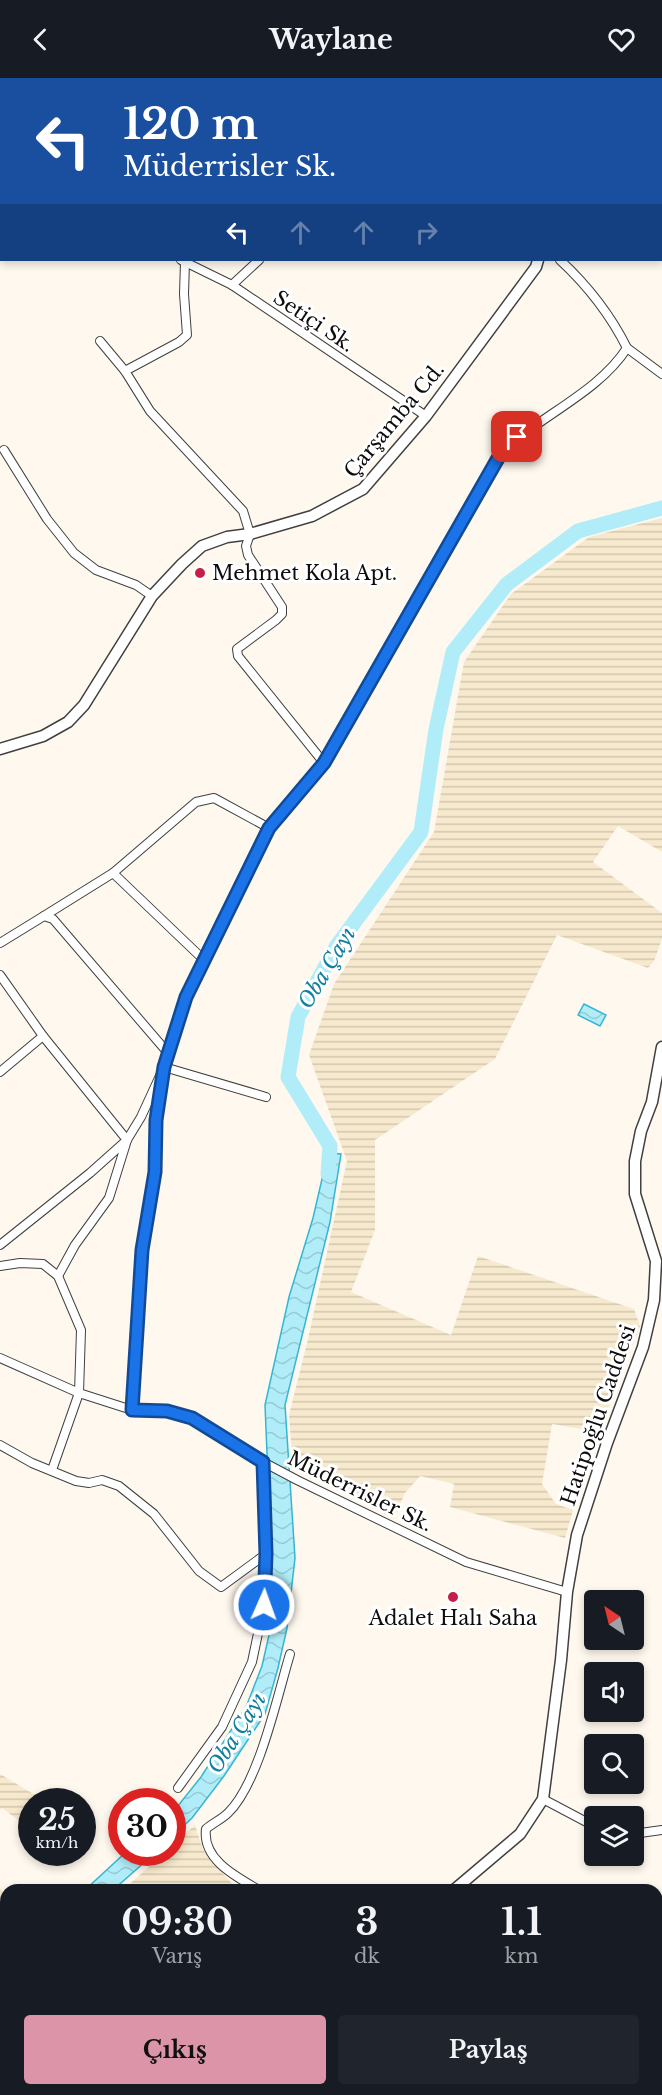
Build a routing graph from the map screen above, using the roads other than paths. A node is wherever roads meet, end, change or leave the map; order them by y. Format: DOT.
graph roads {
  1 [pos="183,261"];
  2 [pos="258,261"];
  3 [pos="538,261"];
  4 [pos="561,261"];
  5 [pos="232,285"];
  6 [pos="99,341"];
  7 [pos="627,348"];
  8 [pos="125,371"];
  9 [pos="662,374"];
  10 [pos="426,416"];
  11 [pos="4,450"];
  12 [pos="250,534"];
  13 [pos="152,596"];
  14 [pos="0,749"];
  15 [pos="324,763"];
  16 [pos="269,828"];
  17 [pos="113,873"];
  18 [pos="44,916"];
  19 [pos="0,943"];
  20 [pos="204,960"];
  21 [pos="0,975"];
  22 [pos="43,1036"];
  23 [pos="662,1047"];
  24 [pos="168,1053"];
  25 [pos="164,1067"];
  26 [pos="0,1072"];
  27 [pos="266,1097"];
  28 [pos="127,1140"];
  29 [pos="0,1245"];
  30 [pos="0,1266"];
  31 [pos="58,1276"];
  32 [pos="0,1358"];
  33 [pos="79,1393"];
  34 [pos="132,1410"];
  35 [pos="0,1445"];
  36 [pos="263,1462"];
  37 [pos="52,1470"];
  38 [pos="266,1554"];
  39 [pos="567,1592"];
  40 [pos="290,1654"];
  41 [pos="178,1788"];
  42 [pos="543,1799"];
  43 [pos="584,1821"];
  44 [pos="662,1830"];
  45 [pos="644,1832"];
  46 [pos="249,1884"];
  47 [pos="461,1884"];
  1 -- 5 [label="street, Setiçi Sk."];
  1 -- 8 [label="street"];
  2 -- 5 [label="street"];
  3 -- 10 [label="street, Çarşamba Cd."];
  4 -- 7 [label="street"];
  5 -- 10 [label="street, Setiçi Sk."];
  6 -- 8 [label="street"];
  7 -- 9 [label="street"];
  7 -- 15 [label="street"];
  8 -- 12 [label="street"];
  10 -- 12 [label="street, Çarşamba Cd."];
  11 -- 13 [label="street"];
  12 -- 13 [label="street, Çarşamba Cd."];
  12 -- 15 [label="street"];
  13 -- 14 [label="street, Çarşamba Cd."];
  15 -- 16 [label="street"];
  16 -- 17 [label="street"];
  16 -- 20 [label="street"];
  17 -- 18 [label="street"];
  17 -- 20 [label="street"];
  18 -- 19 [label="street"];
  18 -- 24 [label="street"];
  20 -- 24 [label="street"];
  21 -- 22 [label="street"];
  22 -- 26 [label="street"];
  22 -- 28 [label="street"];
  23 -- 39 [label="street, Hatipoğlu Caddesi"];
  24 -- 25 [label="street"];
  25 -- 27 [label="street"];
  25 -- 28 [label="street"];
  25 -- 34 [label="street"];
  28 -- 29 [label="street"];
  28 -- 31 [label="street"];
  30 -- 31 [label="street"];
  31 -- 33 [label="street"];
  32 -- 33 [label="street, Müderrisler Sk."];
  33 -- 34 [label="street, Müderrisler Sk."];
  33 -- 37 [label="street"];
  34 -- 36 [label="street, Müderrisler Sk."];
  35 -- 37 [label="street"];
  36 -- 38 [label="street"];
  36 -- 39 [label="street, Müderrisler Sk."];
  37 -- 38 [label="street"];
  38 -- 41 [label="street"];
  39 -- 42 [label="street, Hatipoğlu Caddesi"];
  40 -- 46 [label="street"];
  42 -- 43 [label="street"];
  42 -- 47 [label="street"];
  44 -- 45 [label="street"];
}
